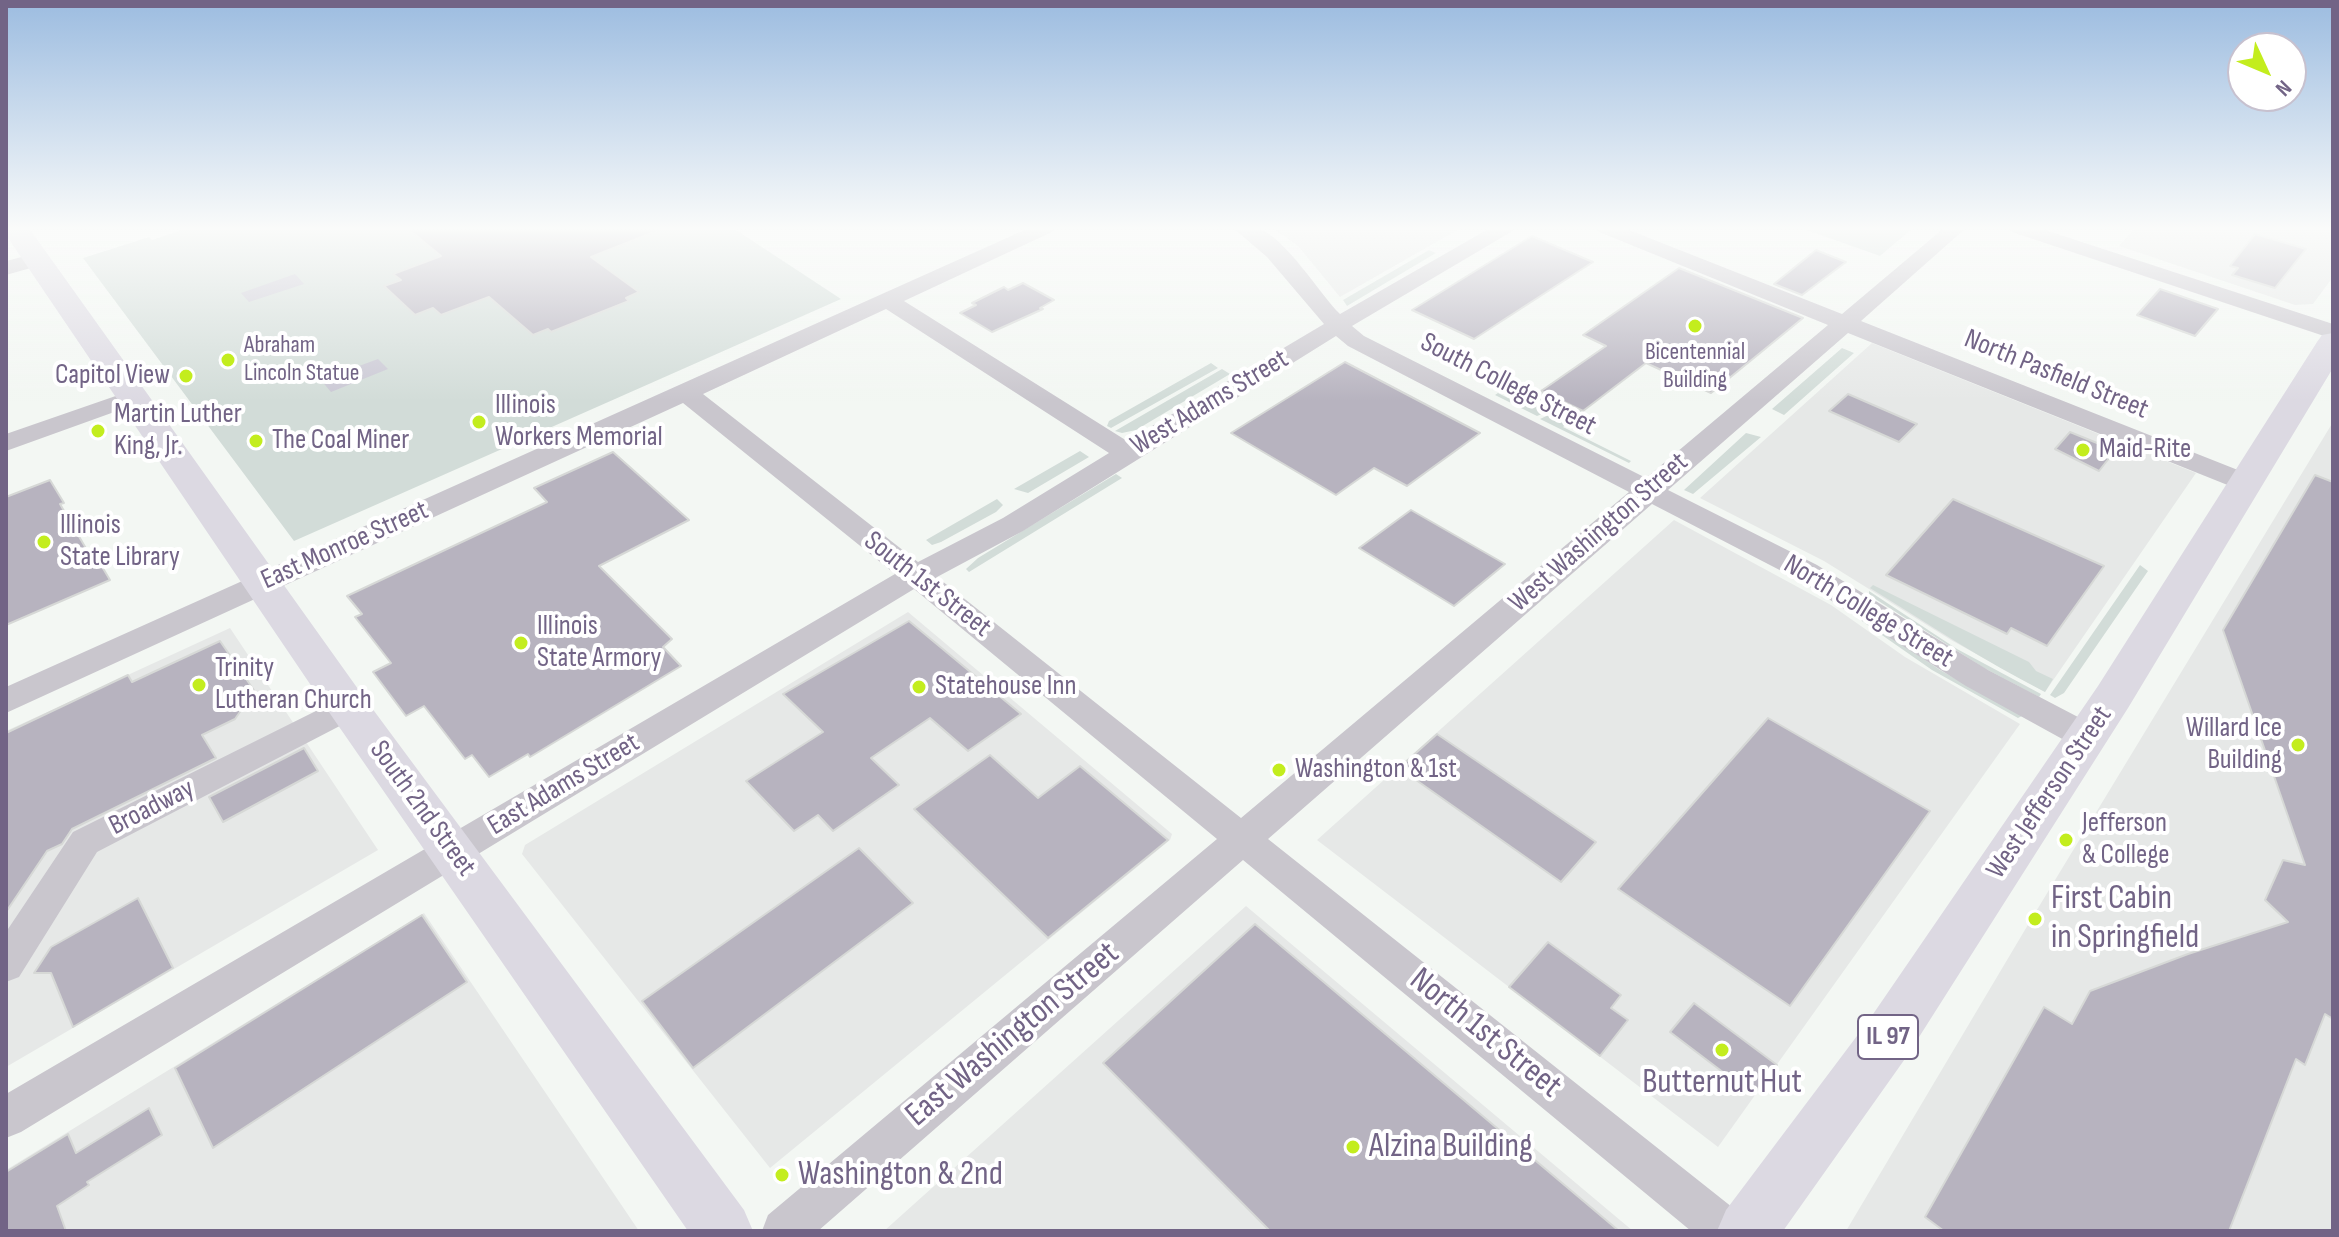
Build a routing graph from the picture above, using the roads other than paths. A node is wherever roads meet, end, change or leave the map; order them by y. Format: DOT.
graph roads {
  1 [pos="56,286"];
  2 [pos="919,286"];
  3 [pos="1304,286"];
  4 [pos="1406,286"];
  5 [pos="1751,286"];
  6 [pos="1889,286"];
  7 [pos="2193,286"];
  8 [pos="888,300"];
  9 [pos="1845,323"];
  10 [pos="1339,325"];
  11 [pos="2333,332"];
  12 [pos="2333,342"];
  13 [pos="685,392"];
  14 [pos="133,397"];
  15 [pos="6,443"];
  16 [pos="1127,453"];
  17 [pos="2244,482"];
  18 [pos="1648,491"];
  19 [pos="916,575"];
  20 [pos="263,584"];
  21 [pos="6,701"];
  22 [pos="348,707"];
  23 [pos="2087,737"];
  24 [pos="1242,839"];
  25 [pos="453,851"];
  26 [pos="6,965"];
  27 [pos="6,1117"];
  28 [pos="723,1231"];
  29 [pos="784,1231"];
  30 [pos="1726,1231"];
  31 [pos="1747,1231"];
  1 -- 14 [label="main road, South 2nd Street"];
  2 -- 8 [label="street, East Monroe Street"];
  3 -- 10 [label="street, South College Street"];
  4 -- 10 [label="street, West Adams Street"];
  5 -- 9 [label="street, North Pasfield Street"];
  6 -- 9 [label="street, West Washington Street"];
  7 -- 11 [label="street"];
  8 -- 13 [label="street, East Monroe Street"];
  8 -- 16 [label="street"];
  9 -- 17 [label="street, North Pasfield Street"];
  9 -- 18 [label="street, West Washington Street"];
  10 -- 16 [label="street, West Adams Street"];
  10 -- 18 [label="street, South College Street"];
  12 -- 17 [label="main road, West Jefferson Street / IL 97"];
  13 -- 19 [label="street, South 1st Street"];
  13 -- 20 [label="street, East Monroe Street"];
  14 -- 15 [label="street"];
  14 -- 20 [label="main road, South 2nd Street"];
  16 -- 19 [label="street, West Adams Street"];
  17 -- 23 [label="main road, West Jefferson Street / IL 97"];
  18 -- 23 [label="street, North College Street"];
  18 -- 24 [label="street, West Washington Street"];
  19 -- 24 [label="street, South 1st Street"];
  19 -- 25 [label="street, East Adams Street"];
  20 -- 21 [label="street, East Monroe Street"];
  20 -- 22 [label="main road, South 2nd Street"];
  22 -- 25 [label="main road, South 2nd Street"];
  22 -- 26 [label="street, Broadway"];
  23 -- 31 [label="main road, West Jefferson Street / IL 97"];
  24 -- 29 [label="street, East Washington Street"];
  24 -- 30 [label="street, North 1st Street"];
  25 -- 27 [label="street, East Adams Street"];
  25 -- 28 [label="main road, South 2nd Street"];
}
